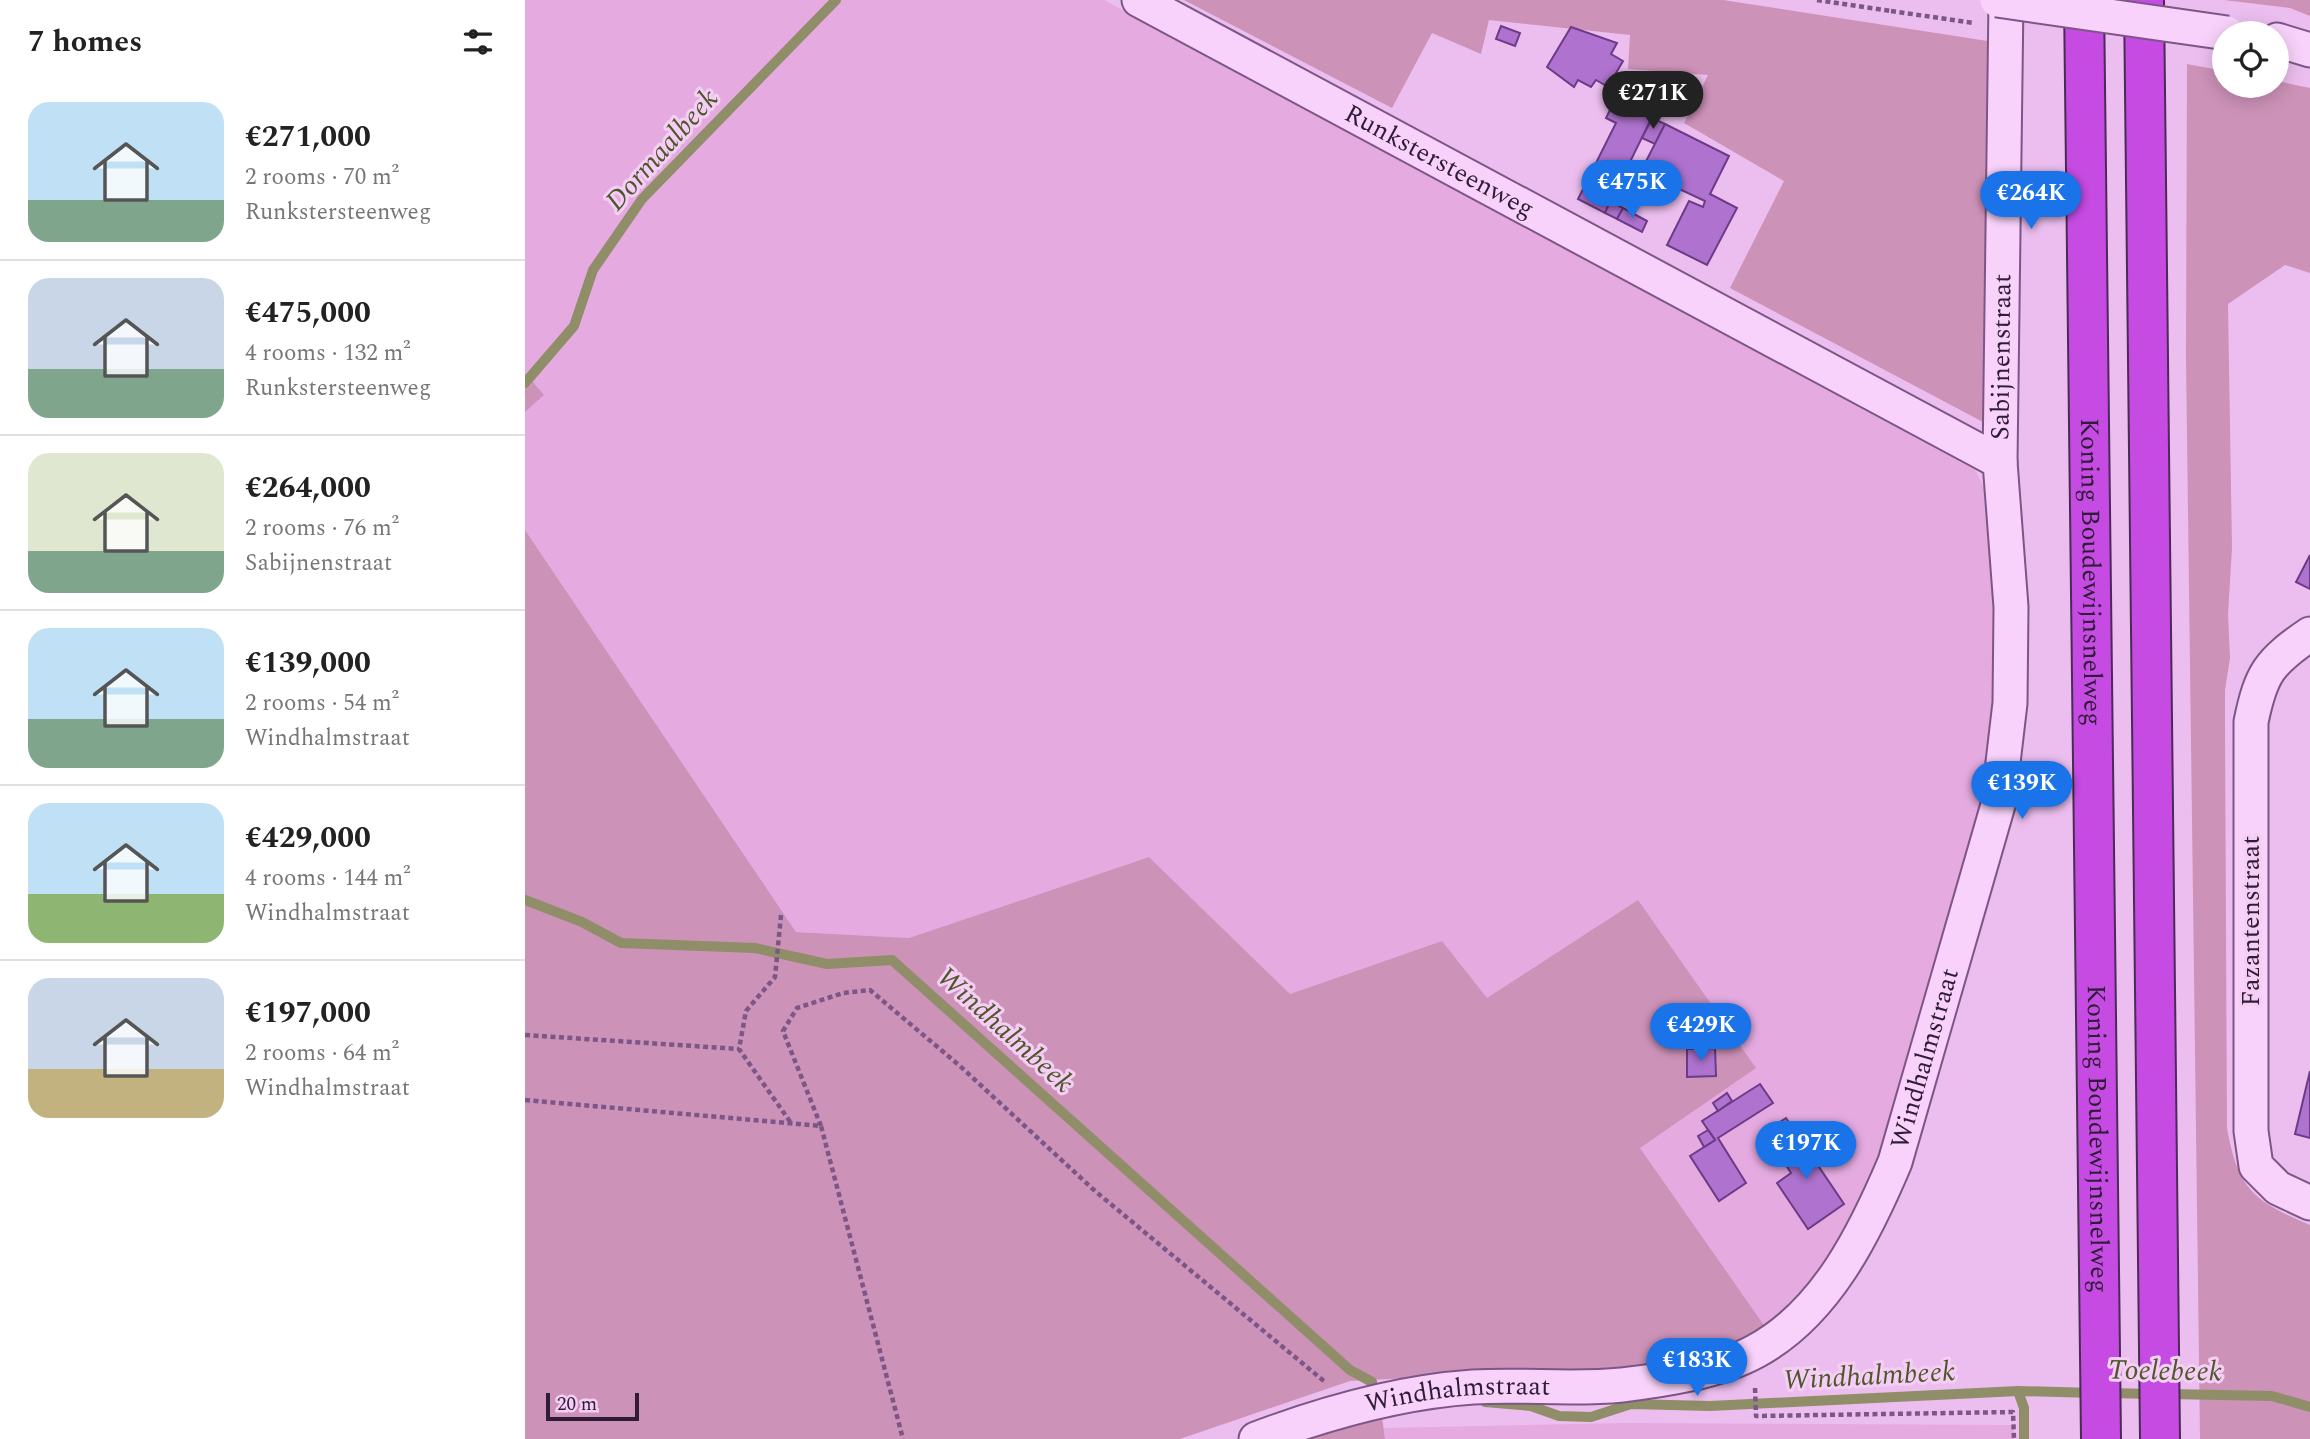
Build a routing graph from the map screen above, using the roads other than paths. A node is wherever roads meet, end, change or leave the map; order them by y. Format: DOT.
graph roads {
  1 [pos="1139,0"];
  2 [pos="1997,0"];
  3 [pos="2007,0"];
  4 [pos="2084,0"];
  5 [pos="2144,0"];
  6 [pos="2212,31"];
  7 [pos="2289,44"];
  8 [pos="2310,50"];
  9 [pos="2000,462"];
  10 [pos="2310,634"];
  11 [pos="2310,1203"];
  12 [pos="1256,1439"];
  13 [pos="2101,1439"];
  14 [pos="2160,1439"];
  1 -- 9 [label="street, Runkstersteenweg"];
  2 -- 6 [label="street, bridge"];
  3 -- 9 [label="street, Sabijnenstraat"];
  4 -- 13 [label="highway, Koning Boudewijnsnelweg"];
  5 -- 14 [label="highway"];
  7 -- 8 [label="street"];
  9 -- 12 [label="street, Windhalmstraat"];
  10 -- 11 [label="street, Fazantenstraat"];
}
